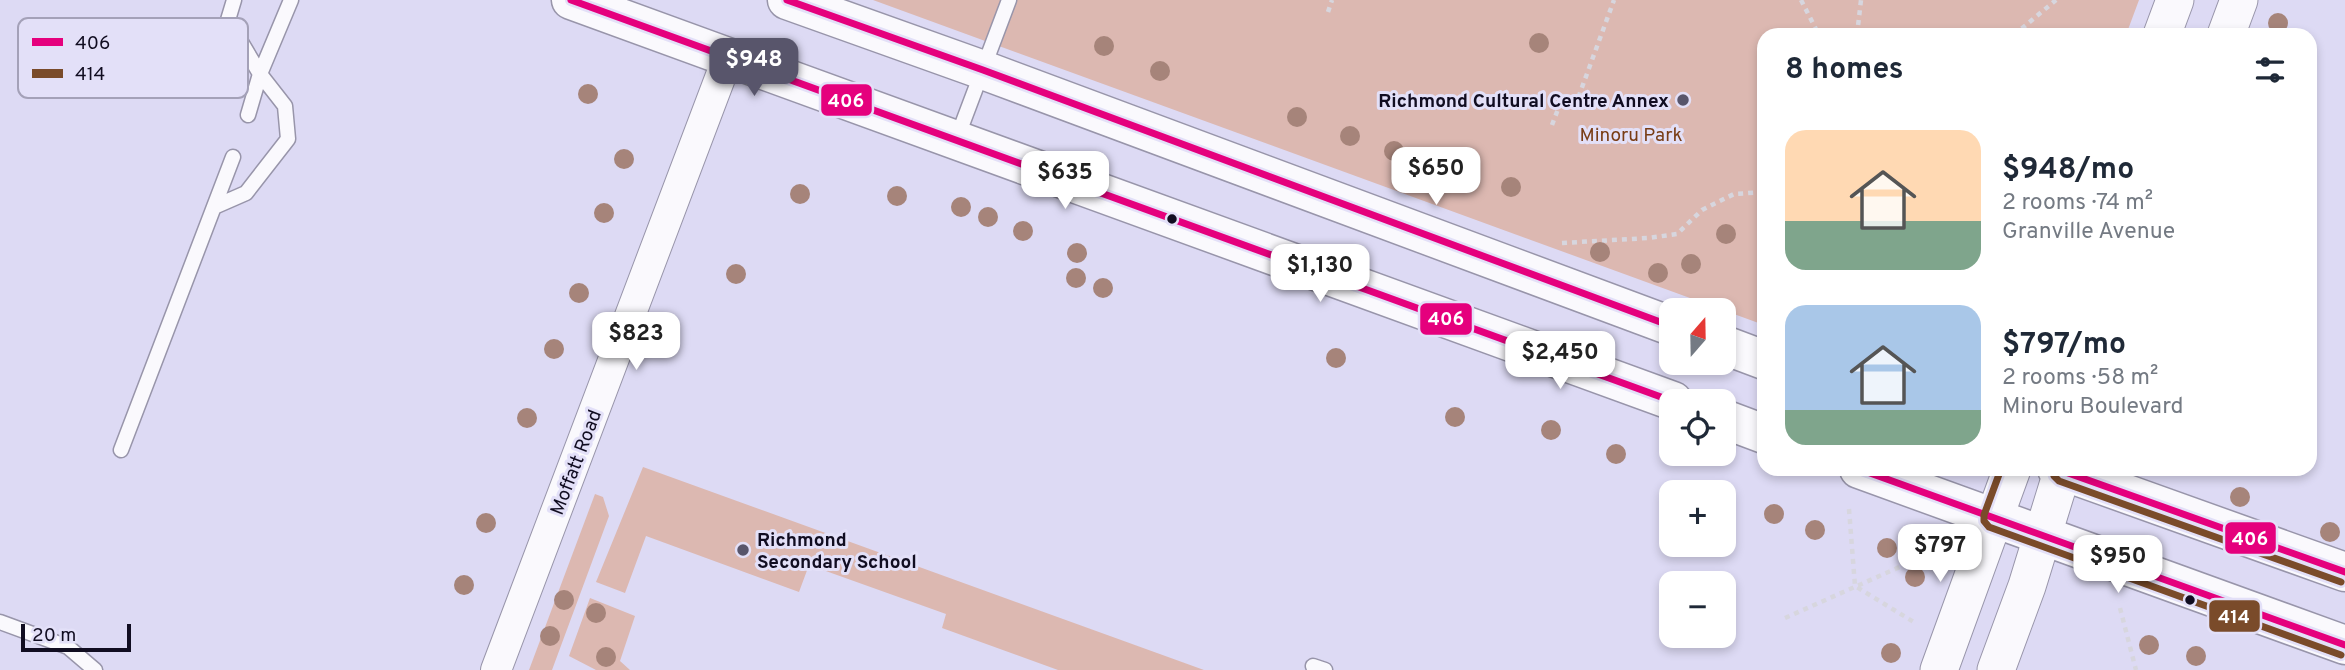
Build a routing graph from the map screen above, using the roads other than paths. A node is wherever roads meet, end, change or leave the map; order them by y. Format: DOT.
graph roads {
  1 [pos="234,0"];
  2 [pos="291,0"];
  3 [pos="571,0"];
  4 [pos="787,0"];
  5 [pos="1009,0"];
  6 [pos="2175,0"];
  7 [pos="2239,0"];
  8 [pos="229,18"];
  9 [pos="2165,28"];
  10 [pos="2229,28"];
  11 [pos="248,54"];
  12 [pos="728,57"];
  13 [pos="983,71"];
  14 [pos="260,74"];
  15 [pos="248,115"];
  16 [pos="957,139"];
  17 [pos="233,157"];
  18 [pos="214,207"];
  19 [pos="1659,322"];
  20 [pos="1736,350"];
  21 [pos="1757,357"];
  22 [pos="1659,396"];
  23 [pos="1736,424"];
  24 [pos="1757,431"];
  25 [pos="121,450"];
  26 [pos="1878,476"];
  27 [pos="2009,476"];
  28 [pos="2059,476"];
  29 [pos="2078,476"];
  30 [pos="1994,518"];
  31 [pos="2041,536"];
  32 [pos="2345,572"];
  33 [pos="0,622"];
  34 [pos="2345,645"];
  35 [pos="95,670"];
  36 [pos="496,670"];
  37 [pos="1939,670"];
  38 [pos="1996,670"];
  1 -- 8 [label="lane"];
  2 -- 14 [label="lane"];
  3 -- 12 [label="main road"];
  4 -- 13 [label="main road"];
  5 -- 13 [label="lane"];
  6 -- 9 [label="street"];
  7 -- 10 [label="street"];
  11 -- 14 [label="lane"];
  12 -- 16 [label="main road"];
  12 -- 36 [label="street, Moffatt Road"];
  13 -- 16 [label="lane"];
  13 -- 19 [label="main road"];
  14 -- 15 [label="lane"];
  14 -- 18 [label="lane"];
  16 -- 22 [label="main road"];
  17 -- 18 [label="lane"];
  18 -- 25 [label="lane"];
  20 -- 21 [label="main road"];
  23 -- 24 [label="main road"];
  26 -- 30 [label="main road"];
  27 -- 30 [label="street"];
  28 -- 31 [label="street"];
  29 -- 32 [label="main road"];
  30 -- 31 [label="main road"];
  30 -- 37 [label="street"];
  31 -- 34 [label="main road"];
  31 -- 38 [label="street"];
  33 -- 35 [label="lane"];
}
